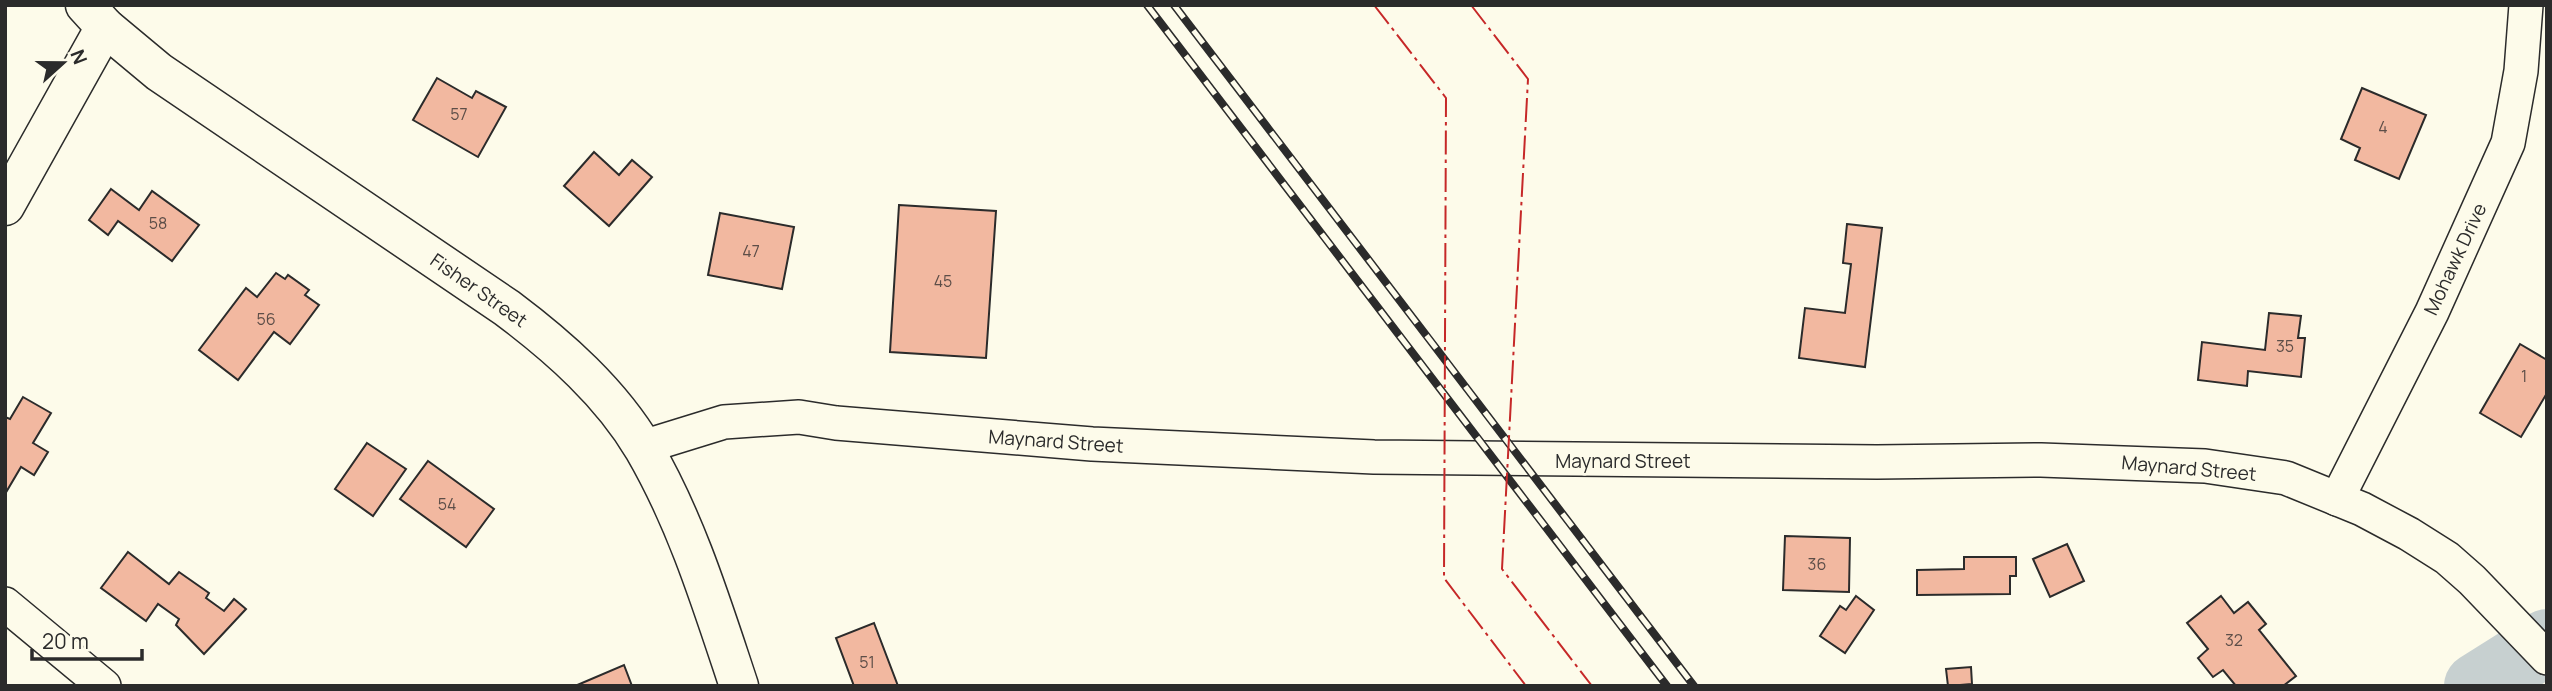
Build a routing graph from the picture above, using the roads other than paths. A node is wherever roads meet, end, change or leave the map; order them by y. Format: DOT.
graph roads {
  1 [pos="2526,5"];
  2 [pos="95,16"];
  3 [pos="5,206"];
  4 [pos="643,447"];
  5 [pos="2337,499"];
  6 [pos="5,604"];
  7 [pos="2547,658"];
  8 [pos="104,686"];
  9 [pos="738,686"];
  1 -- 5 [label="street, Mohawk Drive"];
  2 -- 3 [label="main road"];
  2 -- 4 [label="main road, Fisher Street"];
  4 -- 5 [label="street, Maynard Street"];
  4 -- 9 [label="main road, Fisher Street"];
  5 -- 7 [label="street, Maynard Street"];
  6 -- 8 [label="street"];
}
